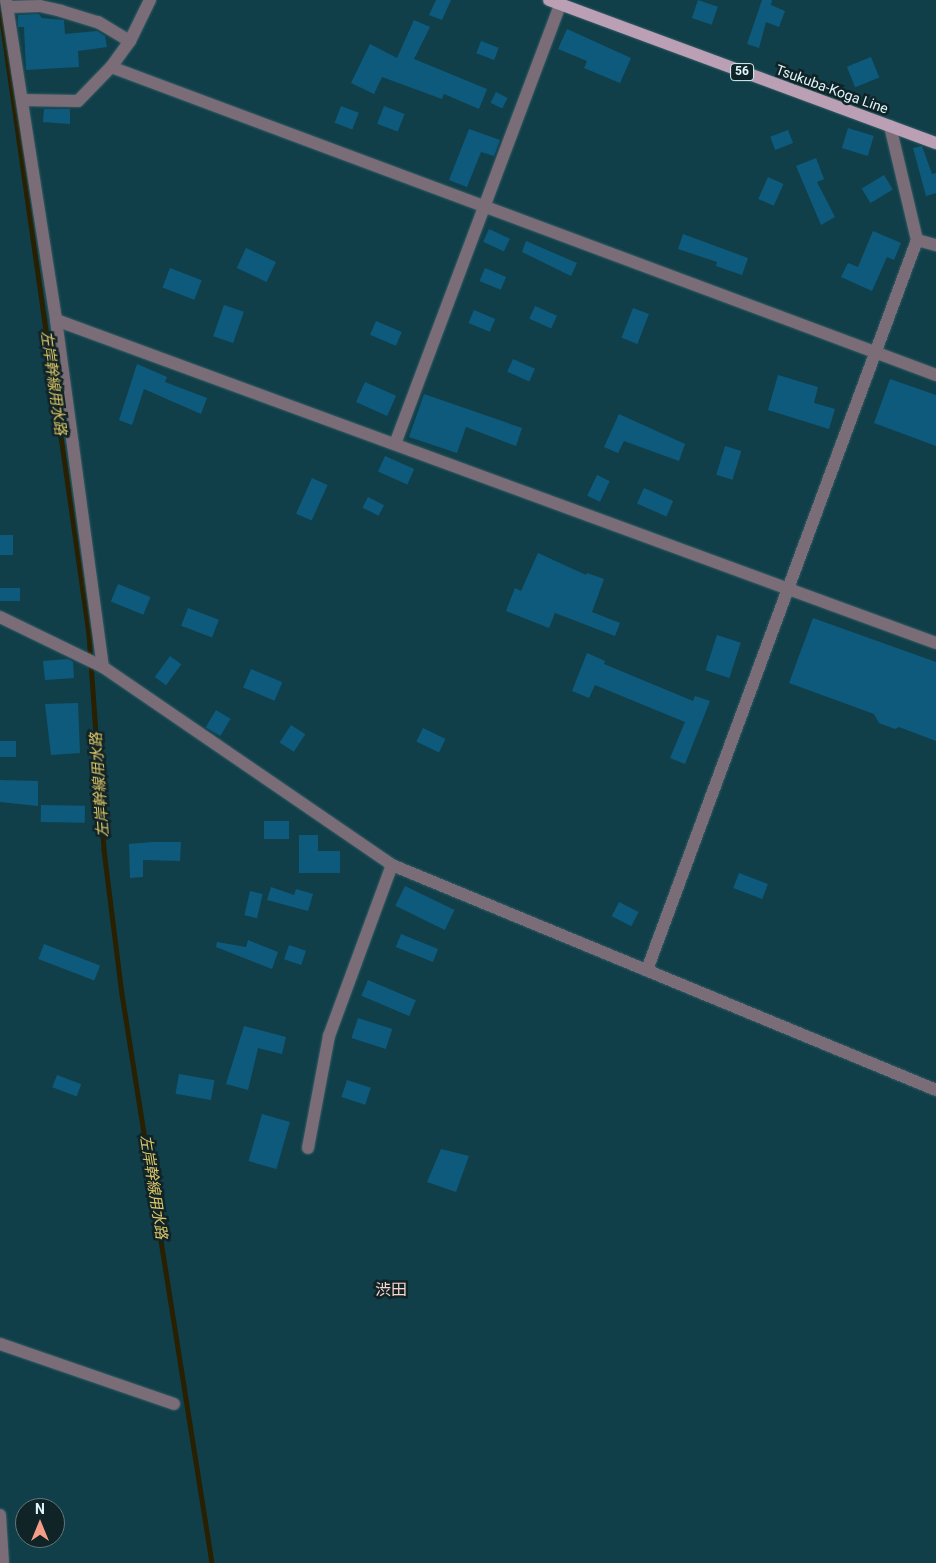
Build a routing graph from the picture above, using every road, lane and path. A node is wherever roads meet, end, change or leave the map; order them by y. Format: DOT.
graph roads {
  1 [pos="150,0"];
  2 [pos="554,2"];
  3 [pos="7,4"];
  4 [pos="130,41"];
  5 [pos="112,67"];
  6 [pos="22,100"];
  7 [pos="890,126"];
  8 [pos="936,143"];
  9 [pos="484,207"];
  10 [pos="917,240"];
  11 [pos="936,245"];
  12 [pos="56,320"];
  13 [pos="874,352"];
  14 [pos="936,375"];
  15 [pos="395,444"];
  16 [pos="787,589"];
  17 [pos="0,618"];
  18 [pos="936,643"];
  19 [pos="102,667"];
  20 [pos="392,865"];
  21 [pos="647,970"];
  22 [pos="936,1090"];
  23 [pos="308,1148"];
  24 [pos="0,1344"];
  25 [pos="174,1404"];
  26 [pos="0,1515"];
  27 [pos="3,1563"];
  1 -- 4 [label="street"];
  2 -- 7 [label="main road, Tsukuba-Koga Line / 56"];
  2 -- 9 [label="street"];
  3 -- 4 [label="street"];
  3 -- 6 [label="street"];
  4 -- 5 [label="street"];
  5 -- 6 [label="street"];
  5 -- 9 [label="street"];
  6 -- 12 [label="street"];
  7 -- 8 [label="main road, Tsukuba-Koga Line / 56"];
  7 -- 10 [label="street"];
  9 -- 13 [label="street"];
  9 -- 15 [label="street"];
  10 -- 11 [label="street"];
  10 -- 13 [label="street"];
  12 -- 15 [label="street"];
  12 -- 19 [label="street"];
  13 -- 14 [label="street"];
  13 -- 16 [label="street"];
  15 -- 16 [label="street"];
  16 -- 18 [label="street"];
  16 -- 21 [label="street"];
  17 -- 19 [label="street"];
  19 -- 20 [label="street"];
  20 -- 21 [label="street"];
  20 -- 23 [label="street"];
  21 -- 22 [label="street"];
  24 -- 25 [label="street"];
  26 -- 27 [label="street"];
}
